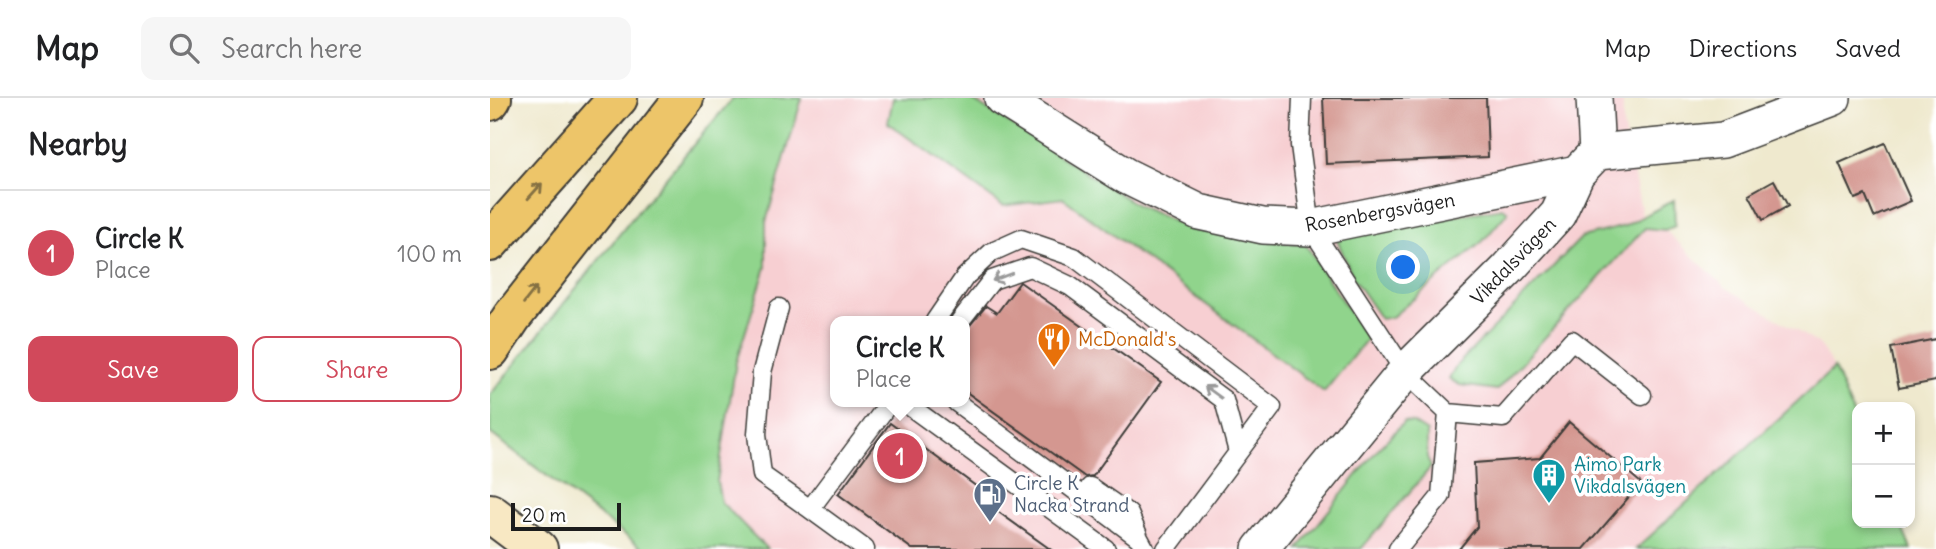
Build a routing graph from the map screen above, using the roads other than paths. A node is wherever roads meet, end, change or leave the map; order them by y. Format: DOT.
graph roads {
  1 [pos="618,98"];
  2 [pos="684,98"];
  3 [pos="1002,98"];
  4 [pos="1302,98"];
  5 [pos="1594,98"];
  6 [pos="1833,98"];
  7 [pos="1587,162"];
  8 [pos="1311,228"];
  9 [pos="490,242"];
  10 [pos="779,307"];
  11 [pos="938,316"];
  12 [pos="964,316"];
  13 [pos="490,350"];
  14 [pos="1405,372"];
  15 [pos="1642,395"];
  16 [pos="970,402"];
  17 [pos="886,407"];
  18 [pos="911,407"];
  19 [pos="963,407"];
  20 [pos="1448,414"];
  21 [pos="1238,452"];
  22 [pos="810,509"];
  23 [pos="494,516"];
  24 [pos="1142,544"];
  25 [pos="538,549"];
  26 [pos="865,549"];
  27 [pos="1106,549"];
  28 [pos="1166,549"];
  29 [pos="1260,549"];
  30 [pos="1398,549"];
  9 -- 1 [label="highway, one-way"];
  13 -- 2 [label="highway, one-way"];
  3 -- 8 [label="street, Rosenbergsvägen"];
  4 -- 8 [label="lane"];
  5 -- 7 [label="street"];
  6 -- 7 [label="street"];
  7 -- 8 [label="street, Rosenbergsvägen"];
  7 -- 14 [label="street, Vikdalsvägen"];
  8 -- 14 [label="lane"];
  10 -- 22 [label="lane"];
  11 -- 21 [label="lane"];
  21 -- 12 [label="lane, one-way"];
  14 -- 20 [label="lane"];
  14 -- 29 [label="street, Vikdalsvägen"];
  15 -- 20 [label="lane"];
  16 -- 24 [label="lane"];
  17 -- 22 [label="lane"];
  18 -- 27 [label="lane"];
  19 -- 24 [label="lane"];
  20 -- 30 [label="lane"];
  21 -- 28 [label="lane"];
  22 -- 26 [label="lane"];
  23 -- 25 [label="street"];
}
